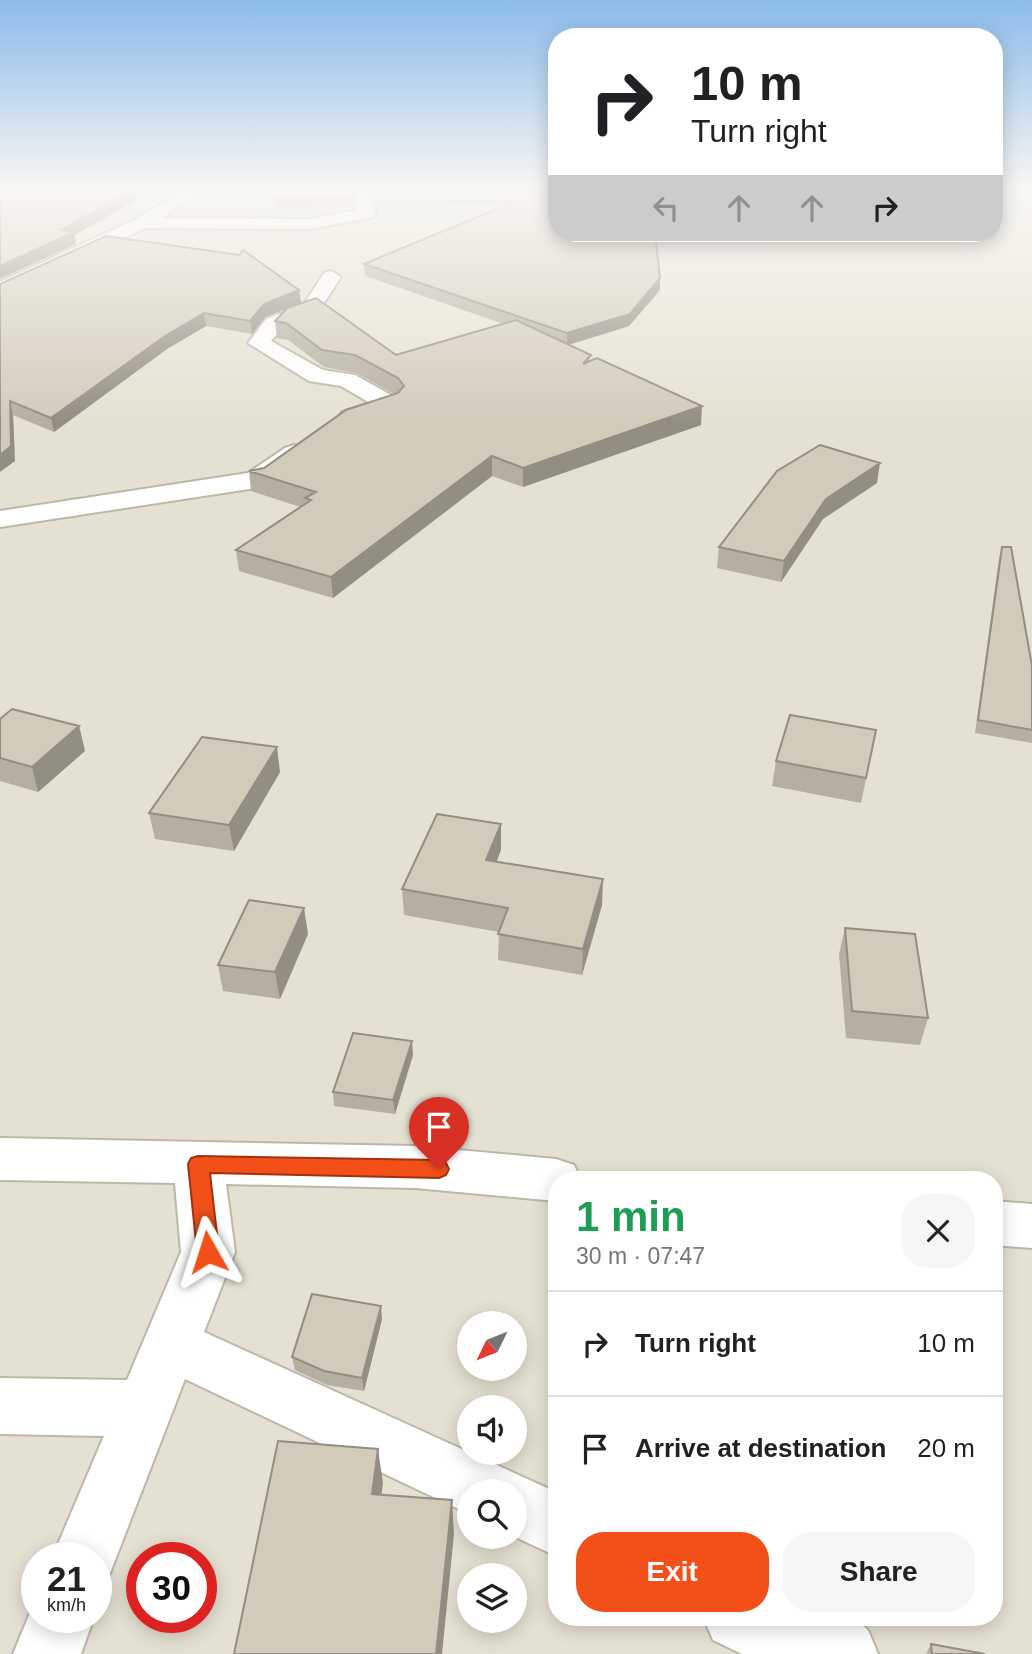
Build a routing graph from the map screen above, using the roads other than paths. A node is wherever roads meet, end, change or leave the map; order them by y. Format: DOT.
graph roads {
  1 [pos="43,269"];
  2 [pos="331,277"];
  3 [pos="0,289"];
  4 [pos="0,519"];
  5 [pos="0,1159"];
  6 [pos="198,1164"];
  7 [pos="548,1179"];
  8 [pos="1003,1224"];
  9 [pos="1032,1226"];
  10 [pos="170,1344"];
  11 [pos="0,1406"];
  12 [pos="145,1408"];
  13 [pos="462,1479"];
  14 [pos="527,1510"];
  15 [pos="548,1521"];
  16 [pos="91,1542"];
  17 [pos="757,1626"];
  18 [pos="55,1633"];
  19 [pos="47,1654"];
  20 [pos="844,1654"];
  1 -- 3 [label="street"];
  2 -- 4 [label="street"];
  5 -- 6 [label="street"];
  6 -- 7 [label="street"];
  6 -- 10 [label="street"];
  8 -- 9 [label="street"];
  10 -- 12 [label="street"];
  10 -- 13 [label="street"];
  11 -- 12 [label="street"];
  12 -- 16 [label="street"];
  14 -- 15 [label="street"];
  17 -- 20 [label="street"];
  18 -- 19 [label="street"];
}
